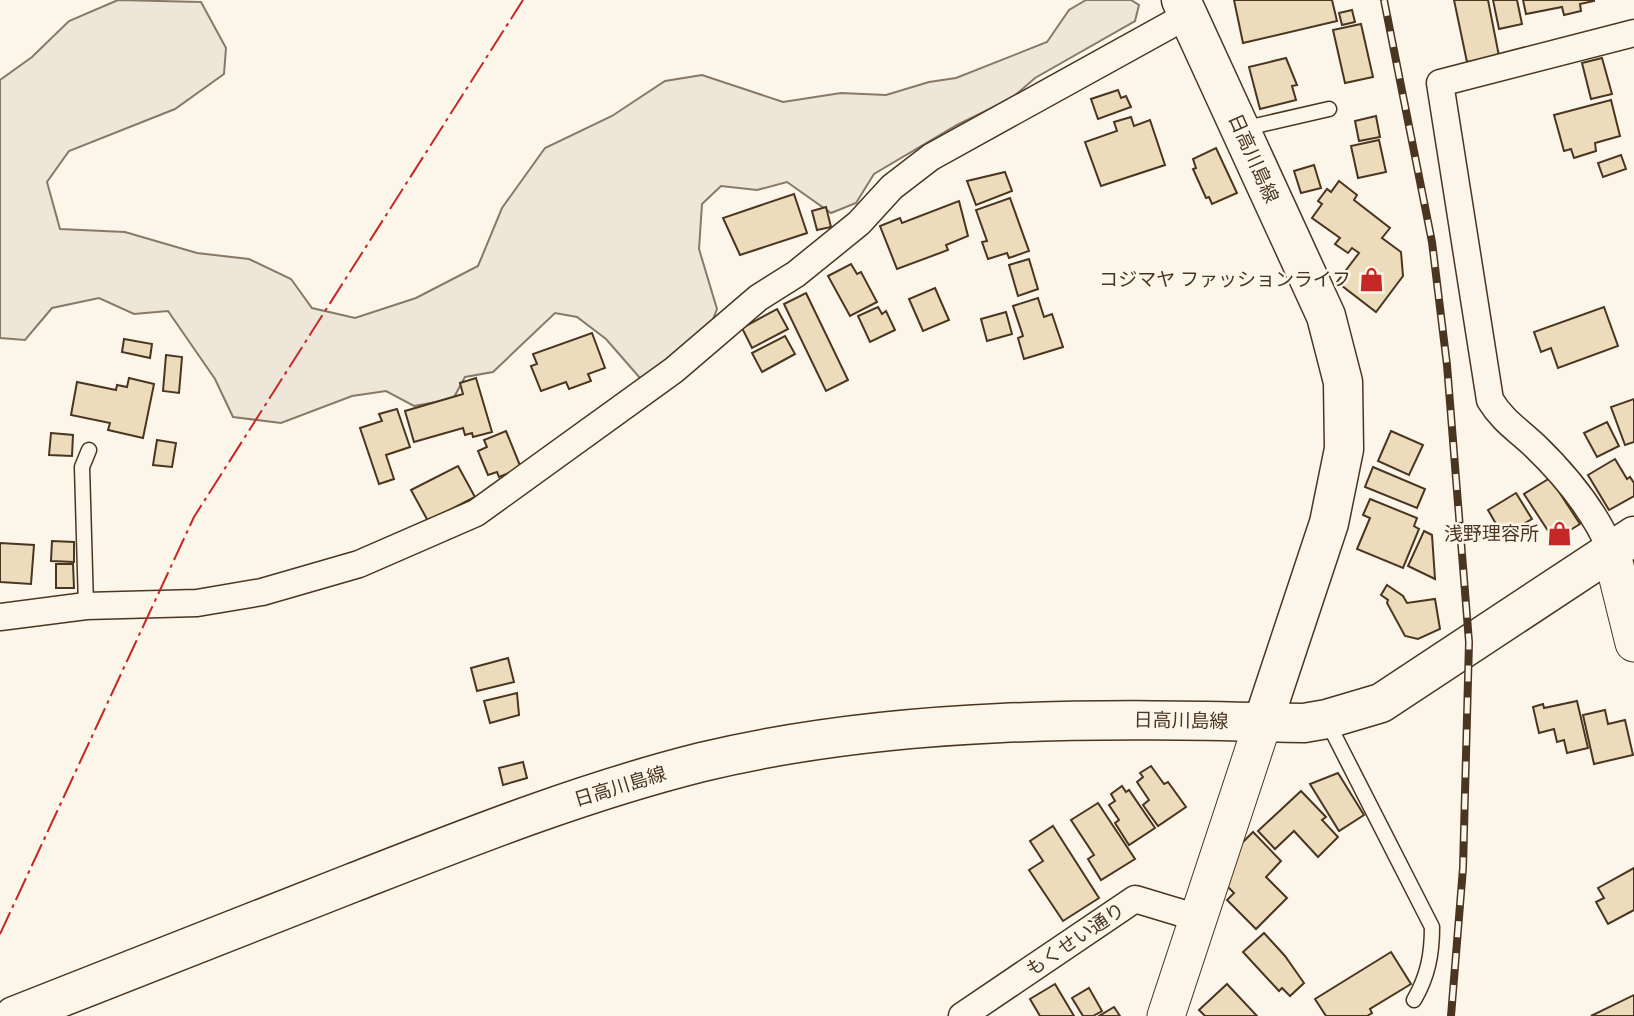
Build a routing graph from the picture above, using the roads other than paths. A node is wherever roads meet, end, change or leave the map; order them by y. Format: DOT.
graph roads {
  1 [pos="1185,8"];
  2 [pos="1634,33"];
  3 [pos="1329,109"];
  4 [pos="1241,129"];
  5 [pos="89,450"];
  6 [pos="1622,543"];
  7 [pos="86,606"];
  8 [pos="0,617"];
  9 [pos="1634,643"];
  10 [pos="1327,719"];
  11 [pos="1263,722"];
  12 [pos="1198,918"];
  13 [pos="1414,1000"];
  14 [pos="14,1016"];
  15 [pos="961,1016"];
  16 [pos="1166,1016"];
  1 -- 4 [label="main road, 日高川島線"];
  1 -- 7 [label="street"];
  2 -- 6 [label="street"];
  3 -- 4 [label="lane"];
  4 -- 11 [label="main road, 日高川島線"];
  5 -- 7 [label="lane"];
  6 -- 9 [label="street"];
  6 -- 10 [label="main road, 日高川島線"];
  7 -- 8 [label="street"];
  10 -- 11 [label="main road, 日高川島線"];
  10 -- 13 [label="lane"];
  11 -- 12 [label="street"];
  11 -- 14 [label="main road, 日高川島線"];
  12 -- 15 [label="street, もくせい通り"];
  12 -- 16 [label="street"];
}
